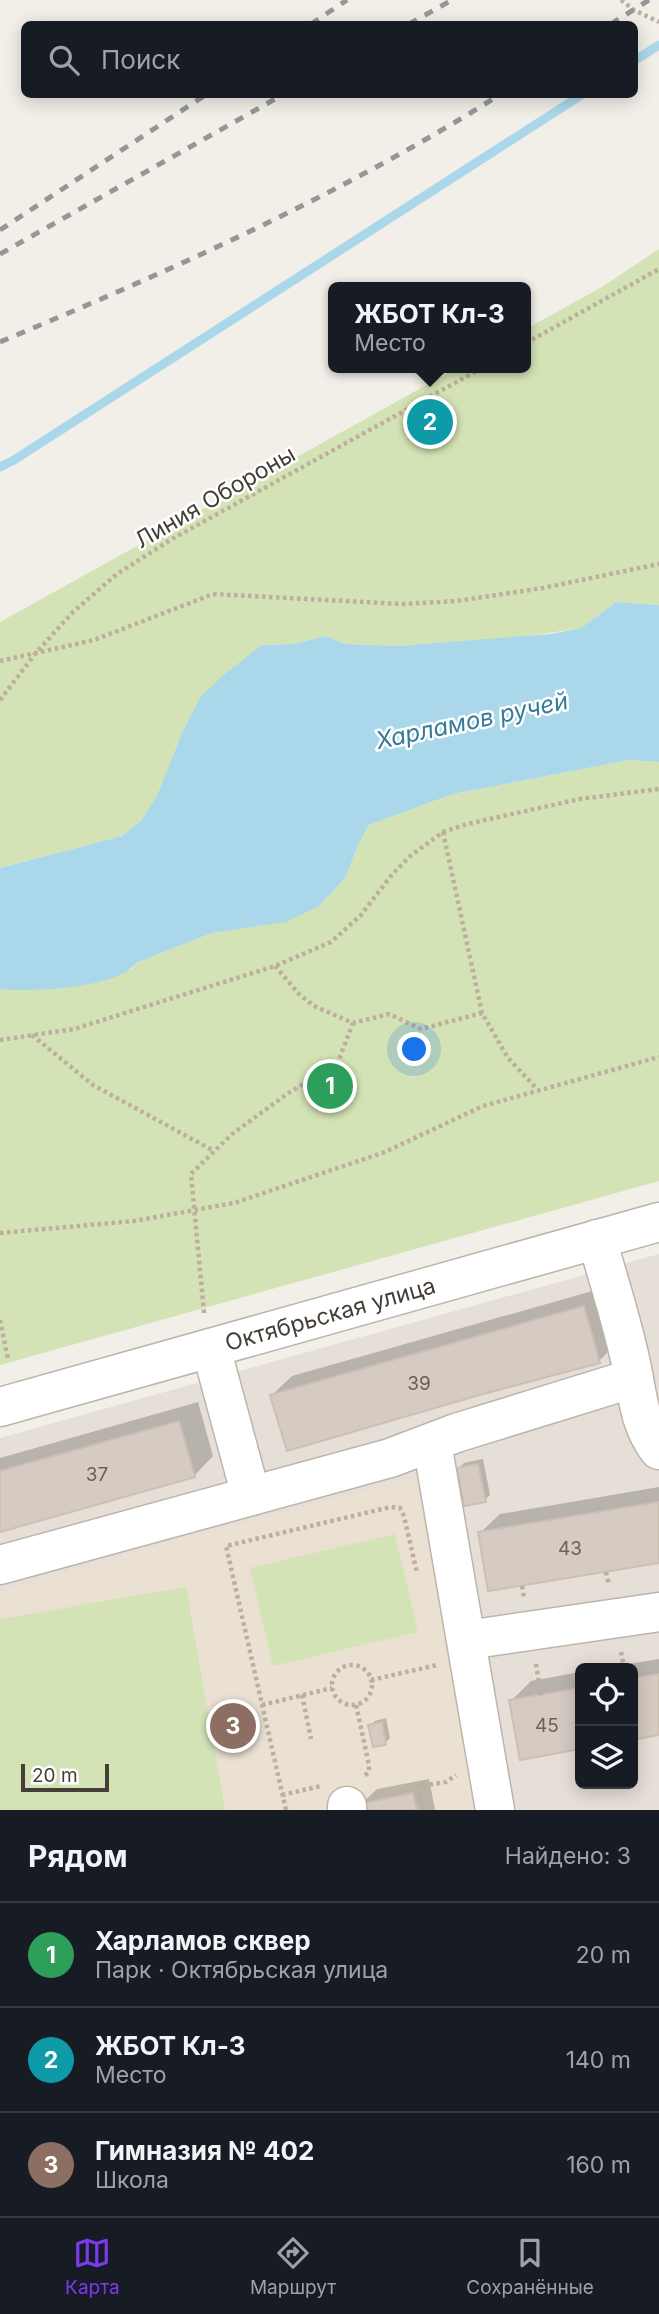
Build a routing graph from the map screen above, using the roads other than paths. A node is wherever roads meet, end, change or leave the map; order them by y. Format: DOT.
graph roads {
  1 [pos="659,1223"];
  2 [pos="597,1239"];
  3 [pos="207,1331"];
  4 [pos="641,1363"];
  5 [pos="0,1407"];
  6 [pos="432,1443"];
  7 [pos="659,1450"];
  8 [pos="251,1496"];
  9 [pos="0,1566"];
  10 [pos="659,1612"];
  11 [pos="467,1640"];
  12 [pos="495,1810"];
  1 -- 2 [label="street, Октябрьская улица"];
  2 -- 3 [label="street, Октябрьская улица"];
  2 -- 4 [label="street"];
  3 -- 5 [label="street, Октябрьская улица"];
  3 -- 8 [label="street"];
  4 -- 6 [label="street"];
  4 -- 7 [label="street"];
  6 -- 8 [label="street"];
  6 -- 11 [label="street"];
  8 -- 9 [label="street"];
  10 -- 11 [label="street"];
  11 -- 12 [label="street"];
}
